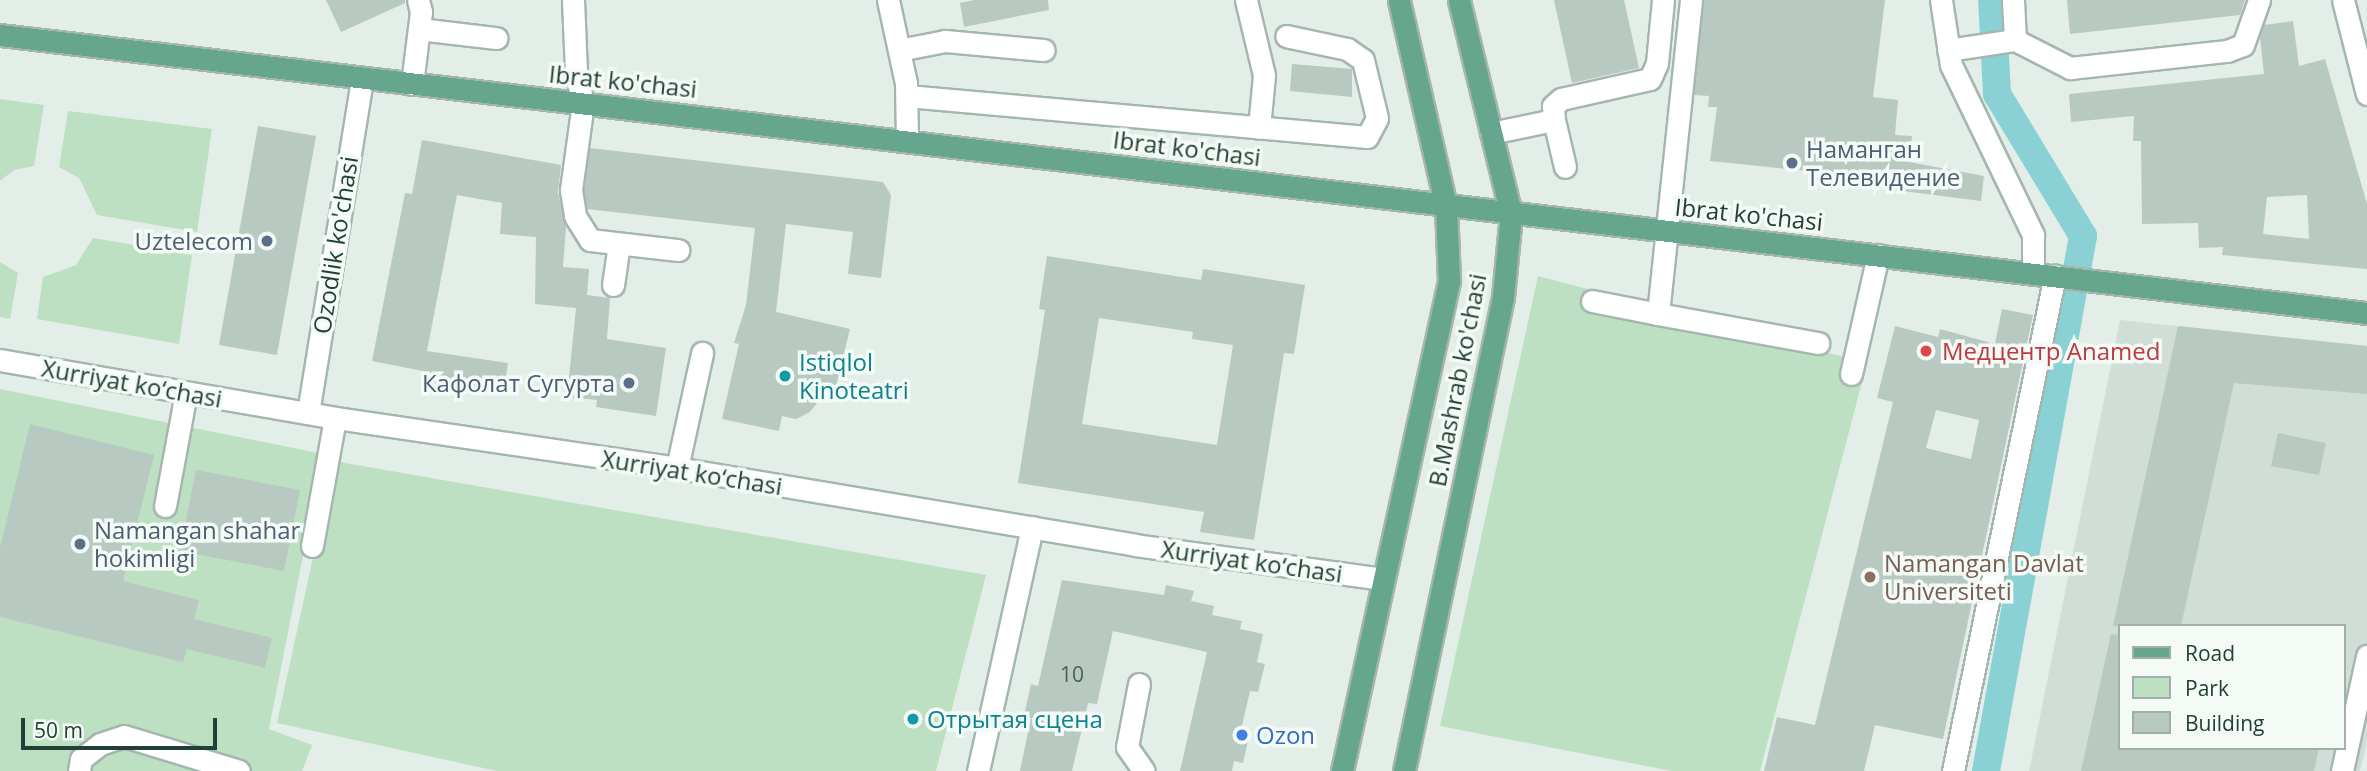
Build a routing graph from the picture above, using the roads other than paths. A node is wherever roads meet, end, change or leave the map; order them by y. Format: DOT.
graph roads {
  1 [pos="418,0"];
  2 [pos="573,0"];
  3 [pos="888,0"];
  4 [pos="1246,0"];
  5 [pos="1399,0"];
  6 [pos="1459,0"];
  7 [pos="1664,0"];
  8 [pos="1691,0"];
  9 [pos="1941,0"];
  10 [pos="2013,0"];
  11 [pos="2259,0"];
  12 [pos="2343,0"];
  13 [pos="419,29"];
  14 [pos="0,35"];
  15 [pos="1286,36"];
  16 [pos="496,38"];
  17 [pos="2011,40"];
  18 [pos="1954,49"];
  19 [pos="899,50"];
  20 [pos="1044,50"];
  21 [pos="362,78"];
  22 [pos="2366,83"];
  23 [pos="412,84"];
  24 [pos="907,96"];
  25 [pos="583,103"];
  26 [pos="1554,120"];
  27 [pos="1259,128"];
  28 [pos="1492,134"];
  29 [pos="907,139"];
  30 [pos="1564,167"];
  31 [pos="1446,206"];
  32 [pos="1511,214"];
  33 [pos="1667,231"];
  34 [pos="619,244"];
  35 [pos="678,250"];
  36 [pos="1878,255"];
  37 [pos="2033,272"];
  38 [pos="2060,275"];
  39 [pos="613,285"];
  40 [pos="1592,301"];
  41 [pos="2367,313"];
  42 [pos="1658,314"];
  43 [pos="1818,343"];
  44 [pos="702,353"];
  45 [pos="0,360"];
  46 [pos="1851,374"];
  47 [pos="186,393"];
  48 [pos="308,413"];
  49 [pos="335,418"];
  50 [pos="677,468"];
  51 [pos="165,506"];
  52 [pos="1032,527"];
  53 [pos="312,546"];
  54 [pos="1384,579"];
  55 [pos="2367,656"];
  56 [pos="1139,684"];
  57 [pos="79,771"];
  58 [pos="239,771"];
  59 [pos="978,771"];
  60 [pos="1144,771"];
  61 [pos="1342,771"];
  62 [pos="1404,771"];
  63 [pos="1953,771"];
  64 [pos="2342,771"];
  1 -- 13 [label="street"];
  2 -- 25 [label="street"];
  3 -- 19 [label="street"];
  4 -- 27 [label="street"];
  5 -- 31 [label="main road, B.Mashrab ko'chasi"];
  6 -- 28 [label="main road, B.Mashrab ko'chasi"];
  7 -- 26 [label="street"];
  8 -- 33 [label="street"];
  9 -- 18 [label="street"];
  10 -- 17 [label="street"];
  11 -- 17 [label="street"];
  12 -- 22 [label="street"];
  13 -- 16 [label="street"];
  13 -- 23 [label="street"];
  14 -- 21 [label="main road, Ibrat ko'chasi"];
  15 -- 27 [label="street"];
  17 -- 18 [label="street"];
  18 -- 37 [label="street"];
  19 -- 20 [label="street"];
  19 -- 24 [label="street"];
  21 -- 23 [label="main road, Ibrat ko'chasi"];
  21 -- 48 [label="street, Ozodlik ko'chasi"];
  23 -- 25 [label="main road, Ibrat ko'chasi"];
  24 -- 27 [label="street"];
  24 -- 29 [label="street"];
  25 -- 29 [label="main road, Ibrat ko'chasi"];
  25 -- 34 [label="street"];
  26 -- 28 [label="street"];
  26 -- 30 [label="street"];
  28 -- 32 [label="main road, B.Mashrab ko'chasi"];
  29 -- 31 [label="main road, Ibrat ko'chasi"];
  31 -- 32 [label="main road, Ibrat ko'chasi"];
  31 -- 54 [label="main road, B.Mashrab ko'chasi"];
  32 -- 33 [label="main road, Ibrat ko'chasi"];
  32 -- 62 [label="main road, B.Mashrab ko'chasi"];
  33 -- 36 [label="main road, Ibrat ko'chasi"];
  33 -- 42 [label="street"];
  34 -- 35 [label="street"];
  34 -- 39 [label="street"];
  36 -- 37 [label="main road, Ibrat ko'chasi"];
  36 -- 46 [label="street"];
  37 -- 38 [label="main road, Ibrat ko'chasi"];
  38 -- 41 [label="main road, Ibrat ko'chasi"];
  38 -- 63 [label="street"];
  40 -- 42 [label="street"];
  42 -- 43 [label="street"];
  44 -- 50 [label="street"];
  45 -- 47 [label="street, Xurriyat ko‘chasi"];
  47 -- 48 [label="street, Xurriyat ko‘chasi"];
  47 -- 51 [label="street"];
  48 -- 49 [label="street, Xurriyat ko‘chasi"];
  49 -- 50 [label="street, Xurriyat ko‘chasi"];
  49 -- 53 [label="street"];
  50 -- 52 [label="street, Xurriyat ko‘chasi"];
  52 -- 54 [label="street, Xurriyat ko‘chasi"];
  52 -- 59 [label="street"];
  54 -- 61 [label="main road, B.Mashrab ko'chasi"];
  55 -- 64 [label="street"];
  56 -- 60 [label="street"];
  57 -- 58 [label="street"];
}
